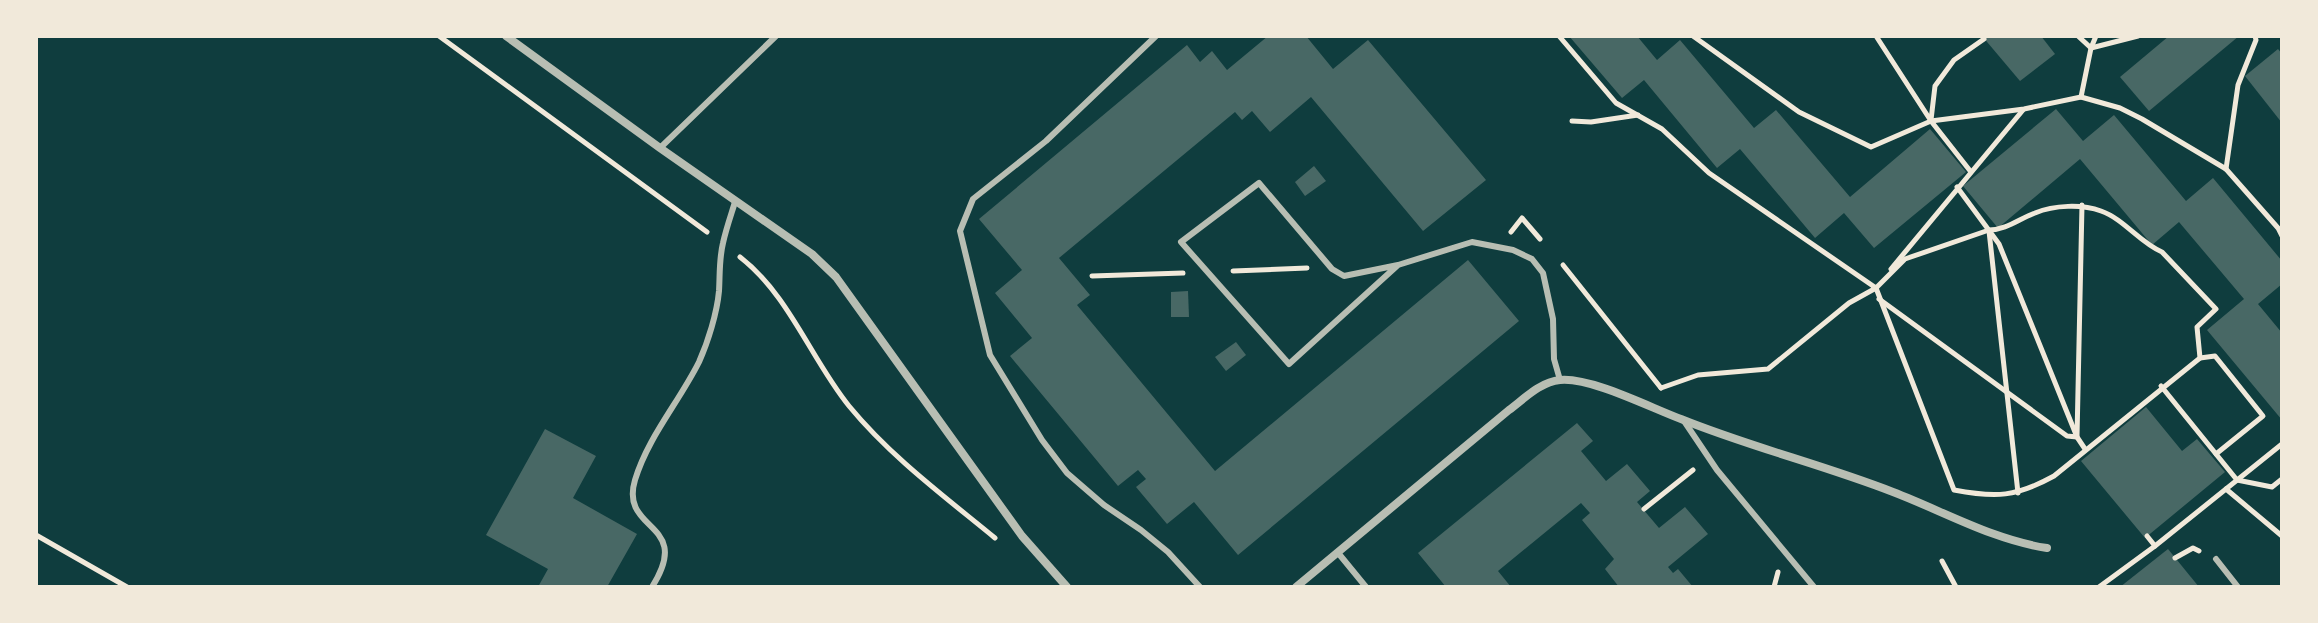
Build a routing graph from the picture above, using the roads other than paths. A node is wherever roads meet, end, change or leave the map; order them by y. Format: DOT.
graph roads {
  1 [pos="506,36"];
  2 [pos="776,36"];
  3 [pos="1156,36"];
  4 [pos="660,148"];
  5 [pos="735,202"];
  6 [pos="1398,265"];
  7 [pos="1560,380"];
  8 [pos="1684,421"];
  9 [pos="2047,548"];
  10 [pos="1339,554"];
  11 [pos="2216,559"];
  12 [pos="652,587"];
  13 [pos="1067,587"];
  14 [pos="1200,587"];
  15 [pos="1296,587"];
  16 [pos="1366,587"];
  17 [pos="1814,587"];
  18 [pos="2238,587"];
  1 -- 4 [label="street"];
  2 -- 4 [label="lane"];
  3 -- 14 [label="lane"];
  4 -- 5 [label="street"];
  5 -- 12 [label="lane"];
  5 -- 13 [label="street"];
  6 -- 6 [label="lane"];
  6 -- 7 [label="lane"];
  7 -- 8 [label="street"];
  7 -- 10 [label="street"];
  8 -- 9 [label="street"];
  8 -- 17 [label="lane"];
  10 -- 15 [label="street"];
  10 -- 16 [label="lane"];
  11 -- 18 [label="lane"];
}
